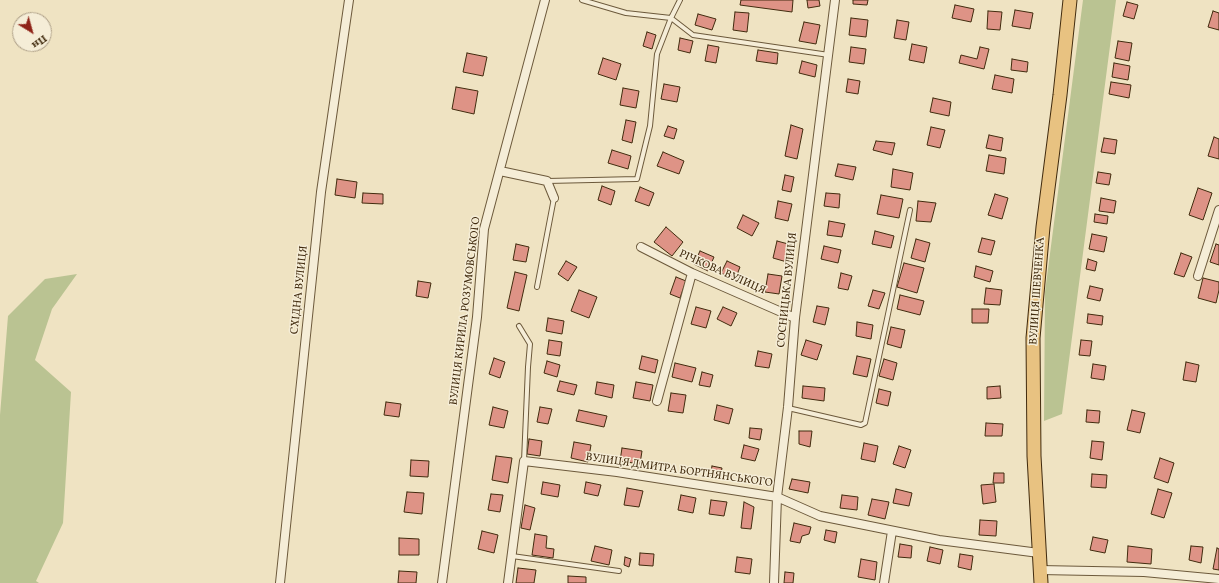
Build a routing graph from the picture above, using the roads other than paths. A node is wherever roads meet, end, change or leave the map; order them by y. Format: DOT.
graph roads {
  1 [pos="349,0"];
  2 [pos="545,0"];
  3 [pos="582,0"];
  4 [pos="680,0"];
  5 [pos="835,0"];
  6 [pos="1070,0"];
  7 [pos="671,18"];
  8 [pos="829,55"];
  9 [pos="500,171"];
  10 [pos="547,180"];
  11 [pos="554,198"];
  12 [pos="910,210"];
  13 [pos="1219,210"];
  14 [pos="641,247"];
  15 [pos="692,273"];
  16 [pos="1198,276"];
  17 [pos="537,287"];
  18 [pos="795,318"];
  19 [pos="519,326"];
  20 [pos="657,401"];
  21 [pos="788,407"];
  22 [pos="524,461"];
  23 [pos="778,497"];
  24 [pos="892,531"];
  25 [pos="1039,553"];
  26 [pos="512,556"];
  27 [pos="1040,570"];
  28 [pos="619,571"];
  29 [pos="1219,579"];
  30 [pos="280,583"];
  31 [pos="442,583"];
  32 [pos="508,583"];
  33 [pos="774,583"];
  34 [pos="884,583"];
  35 [pos="1041,583"];
  1 -- 30 [label="street, СХІДНА ВУЛИЦЯ"];
  2 -- 9 [label="street, ВУЛИЦЯ КИРИЛА РОЗУМОВСЬКОГО"];
  3 -- 7 [label="lane"];
  4 -- 7 [label="lane"];
  5 -- 8 [label="street, СОСНИЦЬКА ВУЛИЦЯ"];
  6 -- 25 [label="main road, ВУЛИЦЯ ШЕВЧЕНКА"];
  7 -- 8 [label="lane"];
  7 -- 10 [label="lane"];
  8 -- 18 [label="street, СОСНИЦЬКА ВУЛИЦЯ"];
  9 -- 10 [label="street"];
  9 -- 31 [label="street, ВУЛИЦЯ КИРИЛА РОЗУМОВСЬКОГО"];
  10 -- 11 [label="street"];
  11 -- 17 [label="lane"];
  12 -- 21 [label="lane"];
  13 -- 16 [label="street"];
  14 -- 15 [label="street, РІЧКОВА ВУЛИЦЯ"];
  15 -- 18 [label="street, РІЧКОВА ВУЛИЦЯ"];
  15 -- 20 [label="street"];
  18 -- 21 [label="street, СОСНИЦЬКА ВУЛИЦЯ"];
  19 -- 22 [label="lane"];
  21 -- 23 [label="street, СОСНИЦЬКА ВУЛИЦЯ"];
  22 -- 23 [label="street, ВУЛИЦЯ ДМИТРА БОРТНЯНСЬКОГО"];
  22 -- 26 [label="street"];
  23 -- 24 [label="street, ВУЛИЦЯ ДМИТРА БОРТНЯНСЬКОГО"];
  23 -- 33 [label="street, СОСНИЦЬКА ВУЛИЦЯ"];
  24 -- 25 [label="street, ВУЛИЦЯ ДМИТРА БОРТНЯНСЬКОГО"];
  24 -- 34 [label="street"];
  25 -- 27 [label="main road, ВУЛИЦЯ ШЕВЧЕНКА"];
  26 -- 28 [label="lane"];
  26 -- 32 [label="street"];
  27 -- 29 [label="street"];
  27 -- 35 [label="main road, ВУЛИЦЯ ШЕВЧЕНКА"];
}
